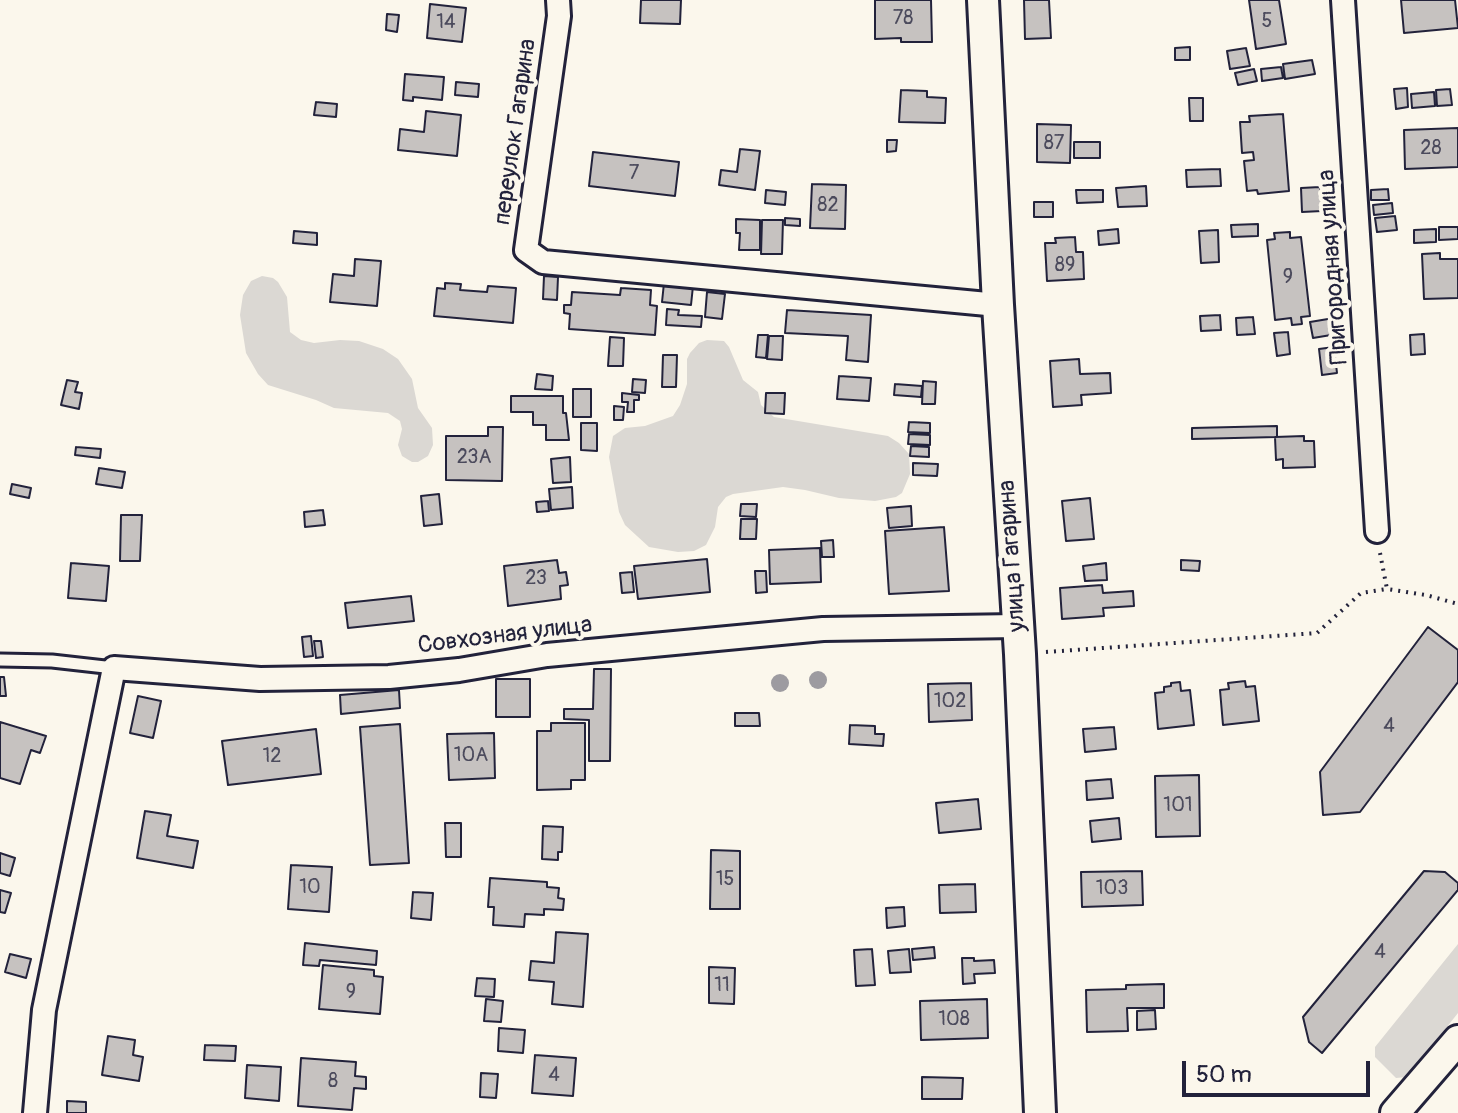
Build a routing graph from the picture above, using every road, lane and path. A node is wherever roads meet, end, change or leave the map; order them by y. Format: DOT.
graph roads {
  1 [pos="558,0"];
  2 [pos="983,0"];
  3 [pos="1343,0"];
  4 [pos="998,305"];
  5 [pos="1377,531"];
  6 [pos="1387,589"];
  7 [pos="1458,604"];
  8 [pos="1018,640"];
  9 [pos="0,660"];
  10 [pos="114,668"];
  11 [pos="1458,1040"];
  12 [pos="35,1113"];
  13 [pos="1040,1113"];
  14 [pos="1395,1113"];
  1 -- 4 [label="street, переулок Гагарина"];
  2 -- 4 [label="main road, улица Гагарина"];
  3 -- 5 [label="street, Пригородная улица"];
  4 -- 8 [label="main road, улица Гагарина"];
  5 -- 6 [label="path"];
  6 -- 7 [label="path"];
  6 -- 8 [label="path"];
  8 -- 10 [label="street, Совхозная улица"];
  8 -- 13 [label="main road, улица Гагарина"];
  9 -- 10 [label="lane, Совхозная улица"];
  10 -- 12 [label="street"];
  11 -- 14 [label="street"];
}
